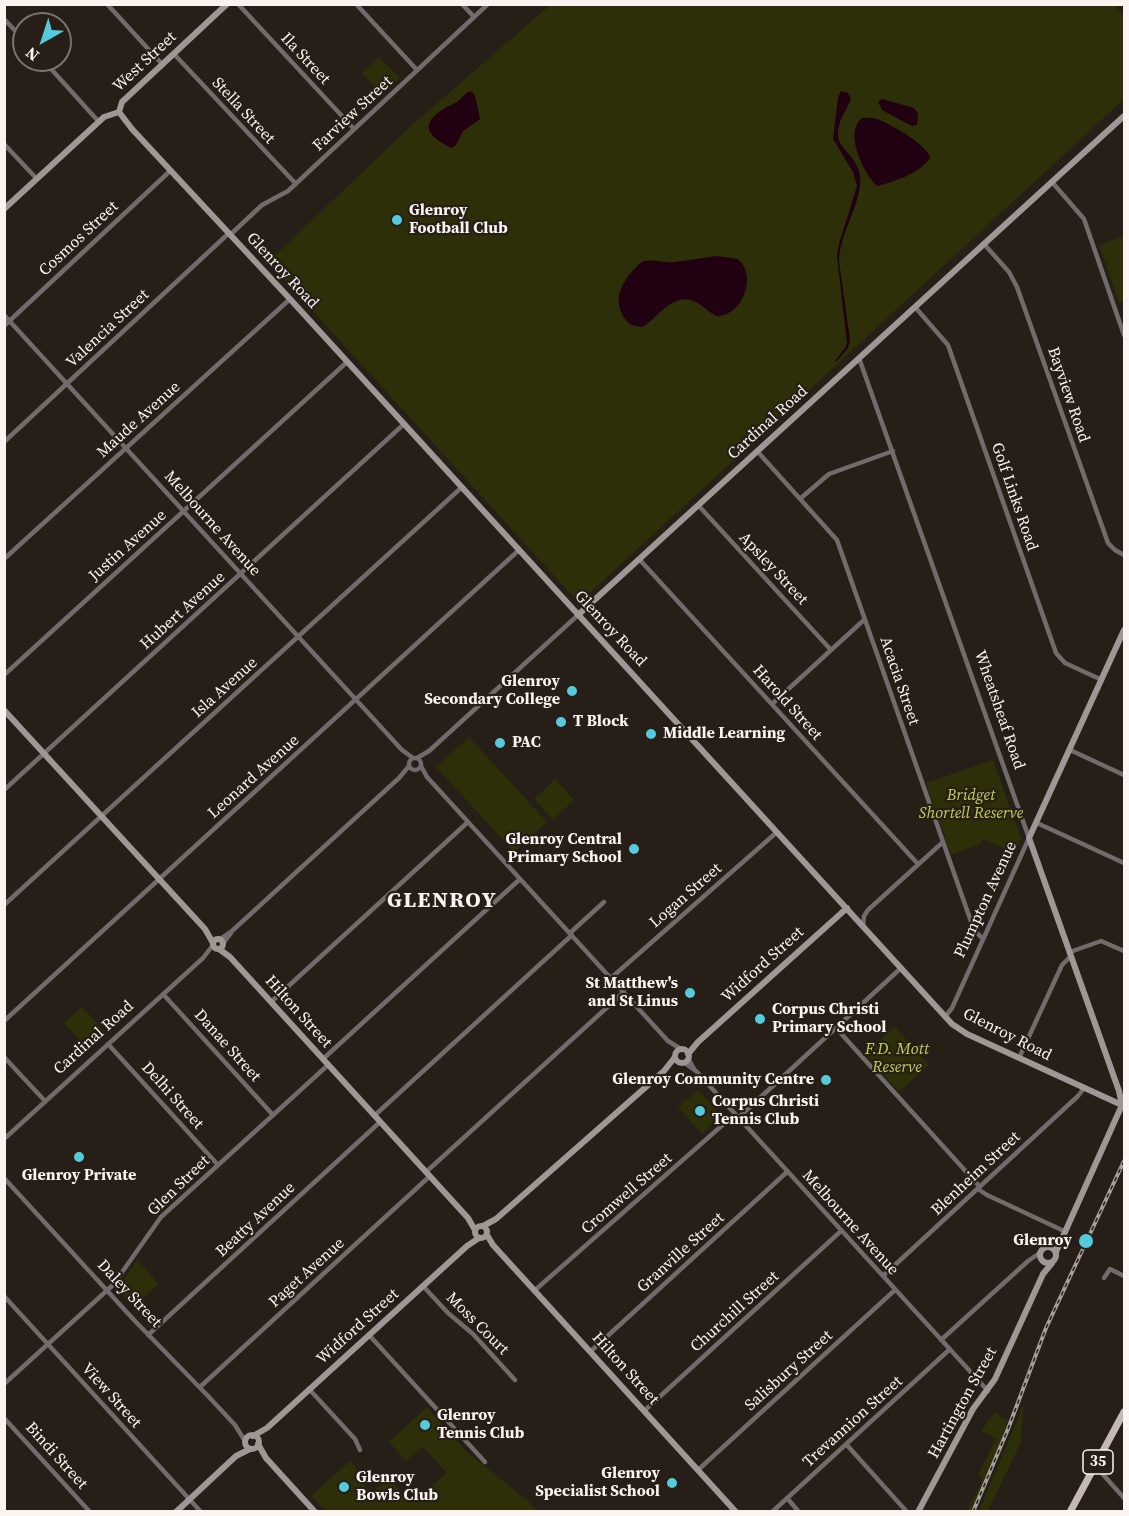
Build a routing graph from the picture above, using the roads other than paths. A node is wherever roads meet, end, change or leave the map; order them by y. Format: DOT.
graph roads {
  1 [pos="107,4"];
  2 [pos="238,4"];
  3 [pos="356,4"];
  4 [pos="462,4"];
  5 [pos="488,4"];
  6 [pos="226,5"];
  7 [pos="474,17"];
  8 [pos="174,54"];
  9 [pos="162,65"];
  10 [pos="417,70"];
  11 [pos="54,72"];
  12 [pos="118,112"];
  13 [pos="1125,116"];
  14 [pos="99,122"];
  15 [pos="354,129"];
  16 [pos="4,144"];
  17 [pos="170,171"];
  18 [pos="37,179"];
  19 [pos="1052,182"];
  20 [pos="296,184"];
  21 [pos="4,209"];
  22 [pos="230,234"];
  23 [pos="984,244"];
  24 [pos="290,298"];
  25 [pos="915,307"];
  26 [pos="4,315"];
  27 [pos="10,321"];
  28 [pos="4,326"];
  29 [pos="1125,334"];
  30 [pos="859,358"];
  31 [pos="347,362"];
  32 [pos="67,384"];
  33 [pos="404,424"];
  34 [pos="4,442"];
  35 [pos="126,448"];
  36 [pos="758,451"];
  37 [pos="893,451"];
  38 [pos="462,487"];
  39 [pos="801,498"];
  40 [pos="698,505"];
  41 [pos="184,511"];
  42 [pos="519,550"];
  43 [pos="1125,555"];
  44 [pos="4,559"];
  45 [pos="639,559"];
  46 [pos="241,574"];
  47 [pos="578,615"];
  48 [pos="865,619"];
  49 [pos="1125,630"];
  50 [pos="299,637"];
  51 [pos="831,650"];
  52 [pos="4,675"];
  53 [pos="1102,680"];
  54 [pos="356,699"];
  55 [pos="772,704"];
  56 [pos="4,710"];
  57 [pos="1070,750"];
  58 [pos="44,754"];
  59 [pos="415,764"];
  60 [pos="1125,775"];
  61 [pos="4,790"];
  62 [pos="101,817"];
  63 [pos="468,822"];
  64 [pos="1037,823"];
  65 [pos="777,832"];
  66 [pos="1029,838"];
  67 [pos="943,842"];
  68 [pos="1125,863"];
  69 [pos="918,864"];
  70 [pos="520,879"];
  71 [pos="159,880"];
  72 [pos="604,902"];
  73 [pos="4,905"];
  74 [pos="847,908"];
  75 [pos="863,927"];
  76 [pos="571,934"];
  77 [pos="983,939"];
  78 [pos="218,944"];
  79 [pos="1125,951"];
  80 [pos="1071,954"];
  81 [pos="901,968"];
  82 [pos="611,978"];
  83 [pos="624,992"];
  84 [pos="163,994"];
  85 [pos="271,1002"];
  86 [pos="945,1017"];
  87 [pos="4,1021"];
  88 [pos="836,1028"];
  89 [pos="108,1044"];
  90 [pos="682,1056"];
  91 [pos="4,1057"];
  92 [pos="1019,1058"];
  93 [pos="325,1062"];
  94 [pos="1115,1081"];
  95 [pos="1084,1088"];
  96 [pos="1102,1096"];
  97 [pos="45,1101"];
  98 [pos="1123,1106"];
  99 [pos="273,1114"];
  100 [pos="374,1116"];
  101 [pos="736,1116"];
  102 [pos="380,1122"];
  103 [pos="4,1138"];
  104 [pos="218,1165"];
  105 [pos="788,1172"];
  106 [pos="428,1174"];
  107 [pos="4,1178"];
  108 [pos="979,1188"];
  109 [pos="842,1231"];
  110 [pos="1064,1231"];
  111 [pos="481,1232"];
  112 [pos="1053,1250"];
  113 [pos="1041,1252"];
  114 [pos="1042,1261"];
  115 [pos="1027,1262"];
  116 [pos="1052,1263"];
  117 [pos="1043,1274"];
  118 [pos="883,1276"];
  119 [pos="1125,1276"];
  120 [pos="1104,1278"];
  121 [pos="423,1286"];
  122 [pos="107,1290"];
  123 [pos="895,1290"];
  124 [pos="534,1291"];
  125 [pos="4,1296"];
  126 [pos="148,1335"];
  127 [pos="369,1335"];
  128 [pos="941,1340"];
  129 [pos="48,1344"];
  130 [pos="950,1349"];
  131 [pos="590,1352"];
  132 [pos="515,1380"];
  133 [pos="4,1384"];
  134 [pos="200,1387"];
  135 [pos="309,1389"];
  136 [pos="988,1391"];
  137 [pos="644,1411"];
  138 [pos="1125,1412"];
  139 [pos="4,1418"];
  140 [pos="235,1425"];
  141 [pos="267,1428"];
  142 [pos="252,1436"];
  143 [pos="245,1442"];
  144 [pos="846,1444"];
  145 [pos="255,1446"];
  146 [pos="360,1450"];
  147 [pos="236,1456"];
  148 [pos="485,1462"];
  149 [pos="1095,1467"];
  150 [pos="698,1470"];
  151 [pos="787,1498"];
  152 [pos="1125,1498"];
  153 [pos="189,1499"];
  154 [pos="90,1512"];
  155 [pos="176,1512"];
  156 [pos="201,1512"];
  157 [pos="315,1512"];
  158 [pos="736,1512"];
  159 [pos="772,1512"];
  160 [pos="799,1512"];
  161 [pos="907,1512"];
  162 [pos="918,1512"];
  163 [pos="1070,1512"];
  1 -- 9 [label="street"];
  2 -- 15 [label="street, Ila Street"];
  3 -- 10 [label="street"];
  4 -- 7 [label="street"];
  5 -- 7 [label="street, Farview Street"];
  6 -- 8 [label="street, West Street"];
  7 -- 10 [label="street, Farview Street"];
  8 -- 9 [label="street, West Street"];
  8 -- 20 [label="street, Stella Street"];
  9 -- 12 [label="street, West Street"];
  10 -- 15 [label="street, Farview Street"];
  11 -- 14 [label="street"];
  12 -- 14 [label="street, West Street"];
  12 -- 17 [label="street, Glenroy Road"];
  13 -- 19 [label="street, Cardinal Road"];
  14 -- 18 [label="street, West Street"];
  15 -- 20 [label="street, Farview Street"];
  16 -- 18 [label="street"];
  17 -- 22 [label="street, Glenroy Road"];
  17 -- 27 [label="street, Cosmos Street"];
  18 -- 21 [label="street, West Street"];
  19 -- 23 [label="street, Cardinal Road"];
  19 -- 29 [label="street"];
  20 -- 22 [label="street, Farview Street"];
  22 -- 24 [label="street, Glenroy Road"];
  22 -- 32 [label="street, Valencia Street"];
  23 -- 25 [label="street, Cardinal Road"];
  23 -- 43 [label="street, Bayview Road"];
  24 -- 31 [label="street, Glenroy Road"];
  24 -- 35 [label="street, Maude Avenue"];
  25 -- 30 [label="street, Cardinal Road"];
  25 -- 53 [label="street, Golf Links Road"];
  26 -- 27 [label="street, Melbourne Avenue"];
  27 -- 28 [label="street, Cosmos Street"];
  27 -- 32 [label="street, Melbourne Avenue"];
  30 -- 36 [label="street, Cardinal Road"];
  30 -- 37 [label="street, Wheatsheaf Road"];
  31 -- 33 [label="street, Glenroy Road"];
  31 -- 41 [label="street, Justin Avenue"];
  32 -- 34 [label="street, Valencia Street"];
  32 -- 35 [label="street, Melbourne Avenue"];
  33 -- 38 [label="street, Glenroy Road"];
  33 -- 46 [label="street, Hubert Avenue"];
  35 -- 41 [label="street, Melbourne Avenue"];
  35 -- 44 [label="street, Maude Avenue"];
  36 -- 39 [label="street, Acacia Street"];
  36 -- 40 [label="street, Cardinal Road"];
  37 -- 39 [label="street"];
  37 -- 66 [label="street, Wheatsheaf Road"];
  38 -- 42 [label="street, Glenroy Road"];
  38 -- 50 [label="street, Isla Avenue"];
  39 -- 48 [label="street, Acacia Street"];
  40 -- 45 [label="street, Cardinal Road"];
  40 -- 51 [label="street, Apsley Street"];
  41 -- 46 [label="street, Melbourne Avenue"];
  41 -- 52 [label="street, Justin Avenue"];
  42 -- 47 [label="street, Glenroy Road"];
  42 -- 54 [label="street, Leonard Avenue"];
  45 -- 47 [label="street, Cardinal Road"];
  45 -- 55 [label="street, Harold Street"];
  46 -- 50 [label="street, Melbourne Avenue"];
  46 -- 58 [label="street, Hubert Avenue"];
  47 -- 59 [label="street, Cardinal Road"];
  47 -- 65 [label="street, Glenroy Road"];
  48 -- 51 [label="street"];
  48 -- 67 [label="street, Acacia Street"];
  49 -- 53 [label="street, Plumpton Avenue"];
  50 -- 54 [label="street, Melbourne Avenue"];
  50 -- 62 [label="street, Isla Avenue"];
  51 -- 55 [label="street"];
  53 -- 57 [label="street, Plumpton Avenue"];
  54 -- 59 [label="street, Melbourne Avenue"];
  54 -- 71 [label="street, Leonard Avenue"];
  55 -- 69 [label="street, Harold Street"];
  56 -- 58 [label="street, Hilton Street"];
  57 -- 60 [label="street"];
  57 -- 64 [label="street, Plumpton Avenue"];
  58 -- 61 [label="street, Hubert Avenue"];
  58 -- 62 [label="street, Hilton Street"];
  59 -- 63 [label="street, Melbourne Avenue"];
  59 -- 78 [label="street, Cardinal Road"];
  62 -- 71 [label="street, Hilton Street"];
  62 -- 73 [label="street, Isla Avenue"];
  63 -- 70 [label="street, Melbourne Avenue"];
  63 -- 85 [label="street"];
  64 -- 66 [label="street, Plumpton Avenue"];
  64 -- 68 [label="street"];
  65 -- 74 [label="street, Glenroy Road"];
  65 -- 82 [label="street, Logan Street"];
  66 -- 77 [label="street, Plumpton Avenue"];
  66 -- 80 [label="street, Wheatsheaf Road"];
  67 -- 69 [label="street"];
  67 -- 77 [label="street, Acacia Street"];
  69 -- 75 [label="street"];
  70 -- 76 [label="street, Melbourne Avenue"];
  70 -- 93 [label="street, Glen Street"];
  71 -- 78 [label="street, Hilton Street"];
  71 -- 87 [label="street, Leonard Avenue"];
  72 -- 76 [label="street"];
  74 -- 75 [label="street, Glenroy Road"];
  74 -- 90 [label="street, Widford Street"];
  75 -- 81 [label="street, Glenroy Road"];
  76 -- 82 [label="street, Melbourne Avenue"];
  76 -- 100 [label="street"];
  77 -- 86 [label="street, Plumpton Avenue"];
  78 -- 84 [label="street, Cardinal Road"];
  78 -- 85 [label="street, Hilton Street"];
  79 -- 80 [label="street"];
  80 -- 92 [label="street"];
  80 -- 94 [label="street, Wheatsheaf Road"];
  81 -- 86 [label="street, Glenroy Road"];
  81 -- 88 [label="street, Cromwell Street"];
  82 -- 83 [label="street, Melbourne Avenue"];
  83 -- 90 [label="street, Melbourne Avenue"];
  83 -- 106 [label="street, Paget Avenue"];
  84 -- 89 [label="street, Cardinal Road"];
  84 -- 99 [label="street, Danae Street"];
  85 -- 93 [label="street, Hilton Street"];
  86 -- 92 [label="street, Glenroy Road"];
  88 -- 101 [label="street, Cromwell Street"];
  88 -- 108 [label="street"];
  89 -- 97 [label="street, Cardinal Road"];
  89 -- 104 [label="street, Delhi Street"];
  90 -- 101 [label="street, Melbourne Avenue"];
  90 -- 111 [label="street, Widford Street"];
  91 -- 97 [label="street"];
  92 -- 95 [label="street, Glenroy Road"];
  93 -- 99 [label="street, Glen Street"];
  93 -- 100 [label="street, Hilton Street"];
  94 -- 96 [label="street"];
  94 -- 98 [label="street, Wheatsheaf Road"];
  95 -- 96 [label="street, Glenroy Road"];
  95 -- 108 [label="street, Blenheim Street"];
  96 -- 98 [label="street, Glenroy Road"];
  97 -- 103 [label="street, Cardinal Road"];
  98 -- 110 [label="street"];
  99 -- 104 [label="street, Glen Street"];
  100 -- 102 [label="street, Hilton Street"];
  101 -- 105 [label="street, Melbourne Avenue"];
  101 -- 124 [label="street, Cromwell Street"];
  102 -- 106 [label="street, Hilton Street"];
  102 -- 126 [label="street, Beatty Avenue"];
  104 -- 122 [label="street, Glen Street"];
  105 -- 109 [label="street, Melbourne Avenue"];
  105 -- 131 [label="street, Granville Street"];
  106 -- 111 [label="street, Hilton Street"];
  106 -- 134 [label="street, Paget Avenue"];
  107 -- 122 [label="street, Daley Street"];
  108 -- 110 [label="street"];
  108 -- 118 [label="street, Blenheim Street"];
  109 -- 118 [label="street, Melbourne Avenue"];
  109 -- 137 [label="street, Churchill Street"];
  110 -- 112 [label="street"];
  111 -- 121 [label="street, Widford Street"];
  111 -- 124 [label="street, Hilton Street"];
  112 -- 113 [label="street"];
  112 -- 116 [label="street"];
  113 -- 114 [label="street"];
  113 -- 115 [label="street"];
  114 -- 115 [label="street"];
  114 -- 116 [label="street"];
  114 -- 117 [label="street, Hartington Street"];
  115 -- 128 [label="street"];
  116 -- 117 [label="street, Hartington Street"];
  117 -- 136 [label="street, Hartington Street"];
  118 -- 123 [label="street, Melbourne Avenue"];
  119 -- 120 [label="street"];
  121 -- 127 [label="street, Widford Street"];
  121 -- 132 [label="street, Moss Court"];
  122 -- 126 [label="street, Daley Street"];
  122 -- 129 [label="street, Glen Street"];
  123 -- 128 [label="street, Melbourne Avenue"];
  123 -- 150 [label="street, Salisbury Street"];
  124 -- 131 [label="street, Hilton Street"];
  125 -- 129 [label="street, View Street"];
  126 -- 134 [label="street, Daley Street"];
  127 -- 135 [label="street, Widford Street"];
  127 -- 148 [label="street"];
  128 -- 130 [label="street, Melbourne Avenue"];
  129 -- 133 [label="street, Glen Street"];
  129 -- 153 [label="street, View Street"];
  130 -- 136 [label="street, Melbourne Avenue"];
  130 -- 144 [label="street, Trevannion Street"];
  131 -- 137 [label="street, Hilton Street"];
  134 -- 140 [label="street, Daley Street"];
  135 -- 141 [label="street, Widford Street"];
  135 -- 146 [label="street"];
  136 -- 162 [label="street, Hartington Street"];
  137 -- 150 [label="street, Hilton Street"];
  138 -- 149 [label="main road, 35"];
  139 -- 154 [label="street, Bindi Street"];
  140 -- 142 [label="street, Daley Street"];
  140 -- 143 [label="street, Daley Street"];
  141 -- 142 [label="street, Widford Street"];
  141 -- 145 [label="street, Widford Street"];
  142 -- 143 [label="street, Widford Street"];
  142 -- 145 [label="street"];
  143 -- 145 [label="street"];
  143 -- 147 [label="street"];
  144 -- 151 [label="street, Trevannion Street"];
  144 -- 161 [label="street"];
  145 -- 147 [label="street"];
  145 -- 157 [label="street"];
  147 -- 153 [label="street"];
  149 -- 152 [label="street"];
  149 -- 163 [label="main road, 35"];
  150 -- 158 [label="street, Hilton Street"];
  151 -- 159 [label="street, Trevannion Street"];
  151 -- 160 [label="street"];
  153 -- 155 [label="street"];
  153 -- 156 [label="street, View Street"];
}
